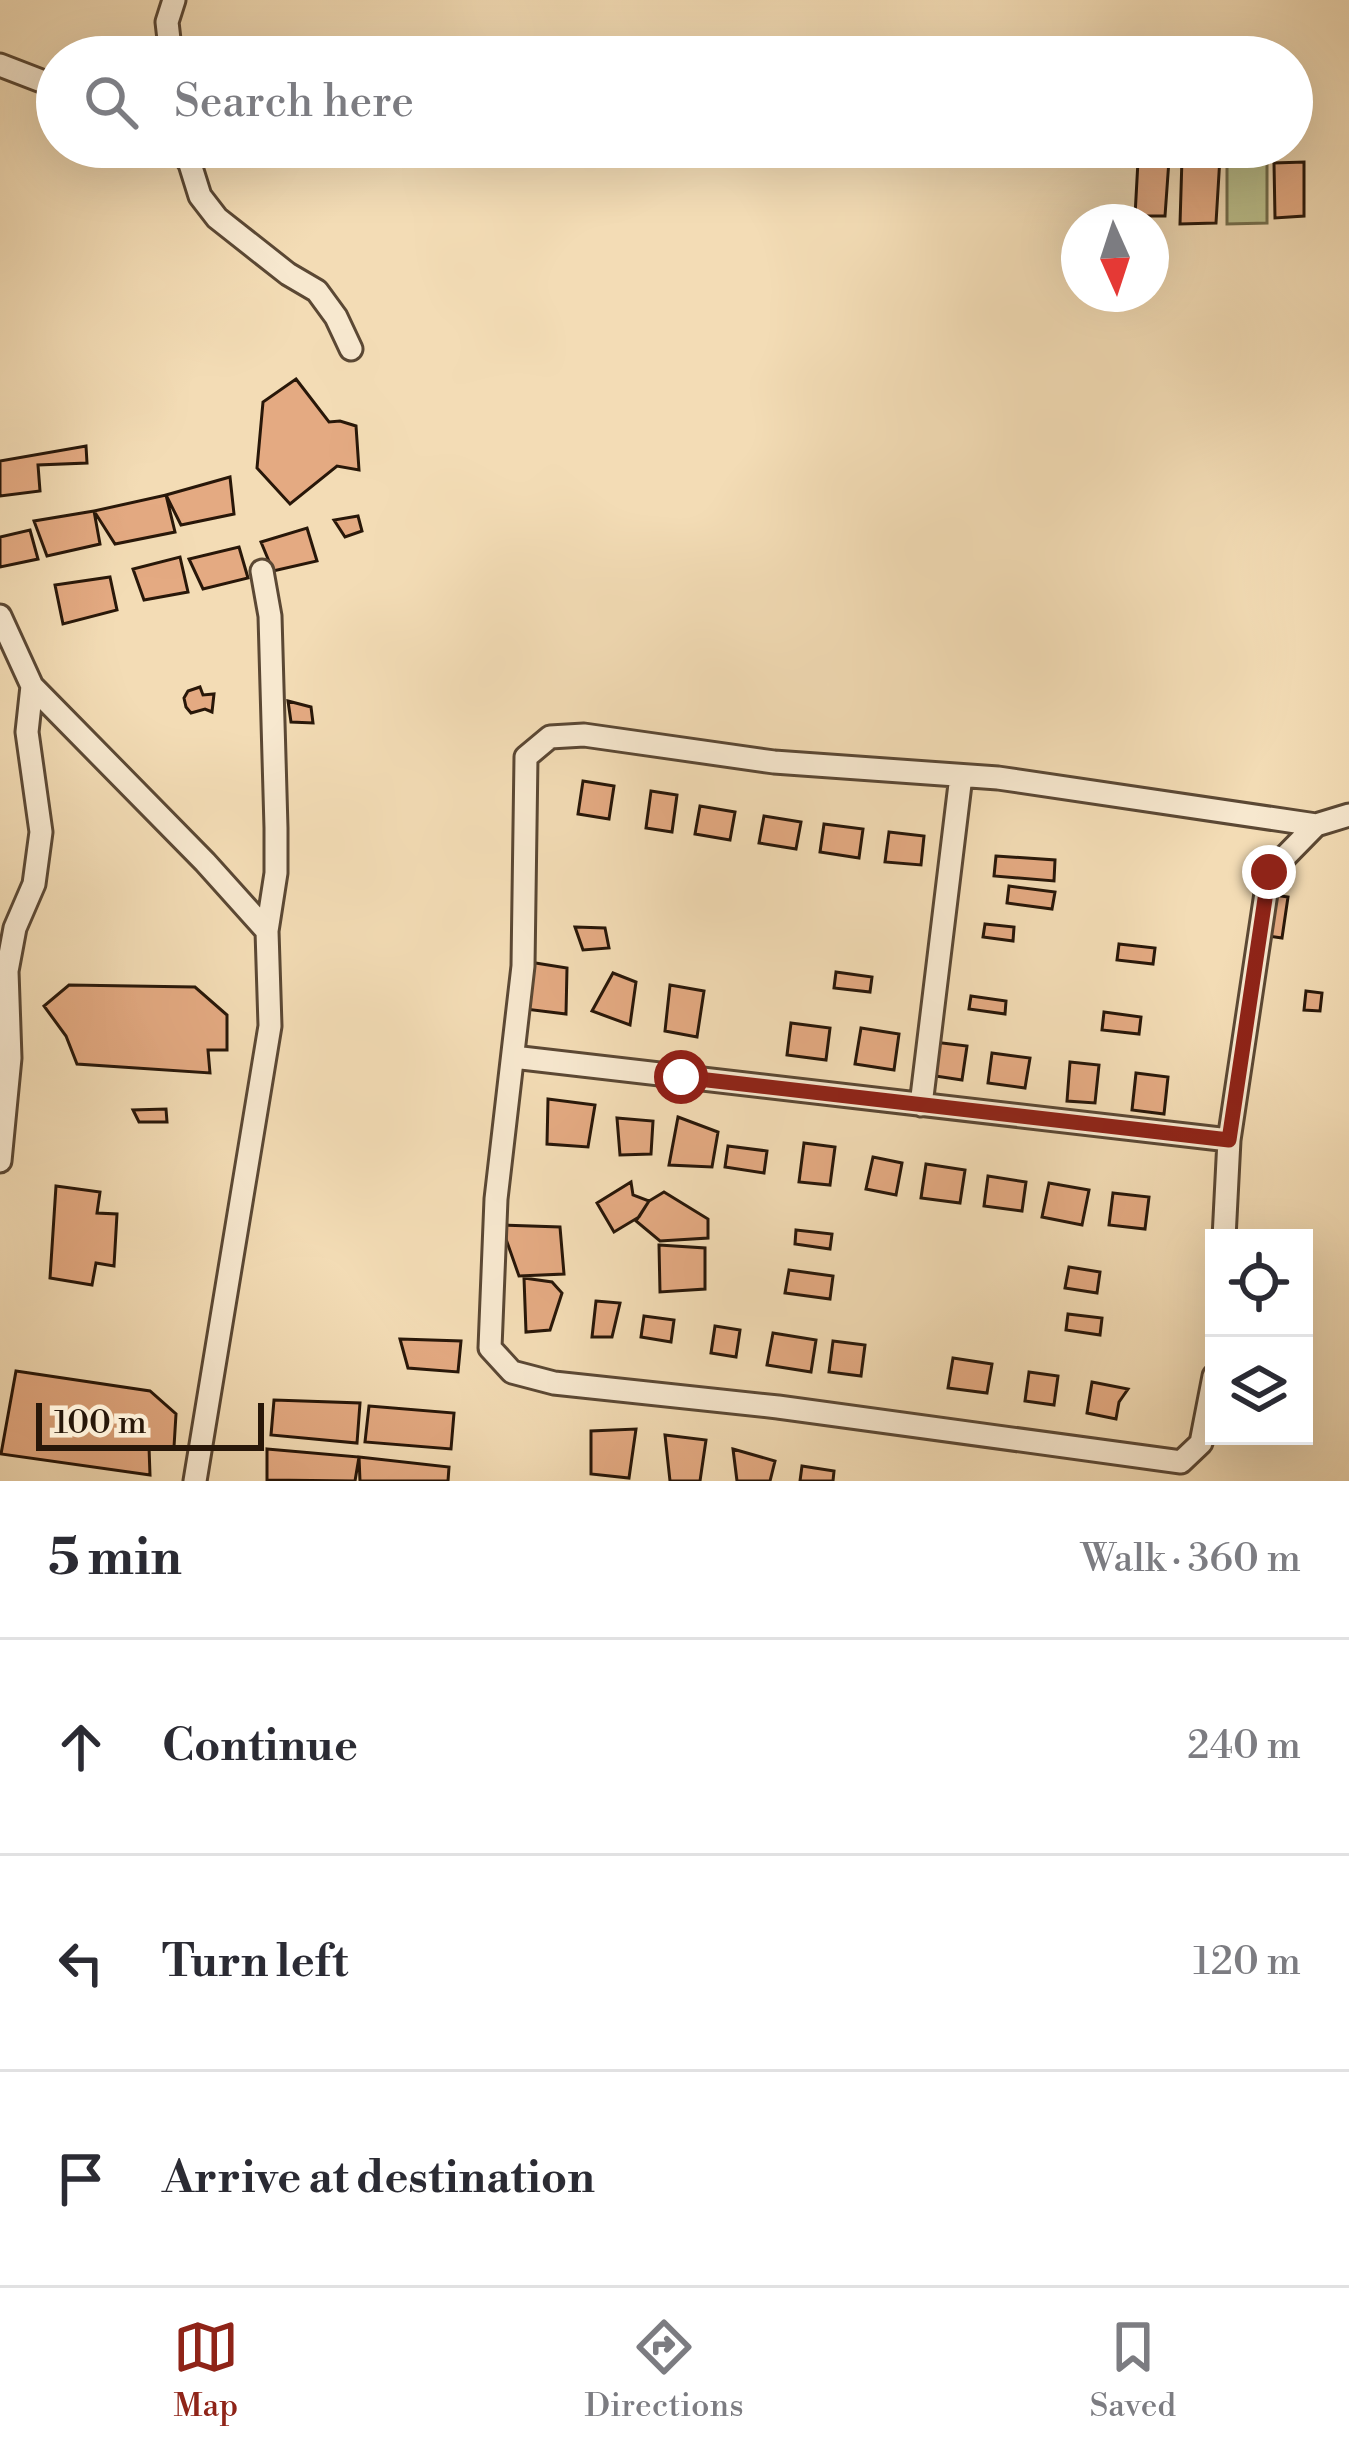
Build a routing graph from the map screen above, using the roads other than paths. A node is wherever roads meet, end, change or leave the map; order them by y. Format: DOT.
graph roads {
  1 [pos="174,0"];
  2 [pos="169,36"];
  3 [pos="0,64"];
  4 [pos="36,78"];
  5 [pos="191,168"];
  6 [pos="351,349"];
  7 [pos="262,571"];
  8 [pos="0,616"];
  9 [pos="32,686"];
  10 [pos="961,776"];
  11 [pos="1349,815"];
  12 [pos="1316,825"];
  13 [pos="267,931"];
  14 [pos="513,1057"];
  15 [pos="920,1105"];
  16 [pos="1229,1140"];
  17 [pos="0,1162"];
  18 [pos="1224,1229"];
  19 [pos="1205,1422"];
  20 [pos="195,1481"];
  1 -- 2 [label="street"];
  3 -- 4 [label="street"];
  5 -- 6 [label="street"];
  7 -- 13 [label="street"];
  8 -- 9 [label="street"];
  9 -- 13 [label="street"];
  9 -- 17 [label="street"];
  10 -- 12 [label="street"];
  10 -- 14 [label="street"];
  10 -- 15 [label="street"];
  11 -- 12 [label="street"];
  12 -- 16 [label="street"];
  13 -- 20 [label="street"];
  14 -- 15 [label="street"];
  14 -- 19 [label="street"];
  15 -- 16 [label="street"];
  16 -- 18 [label="street"];
}
